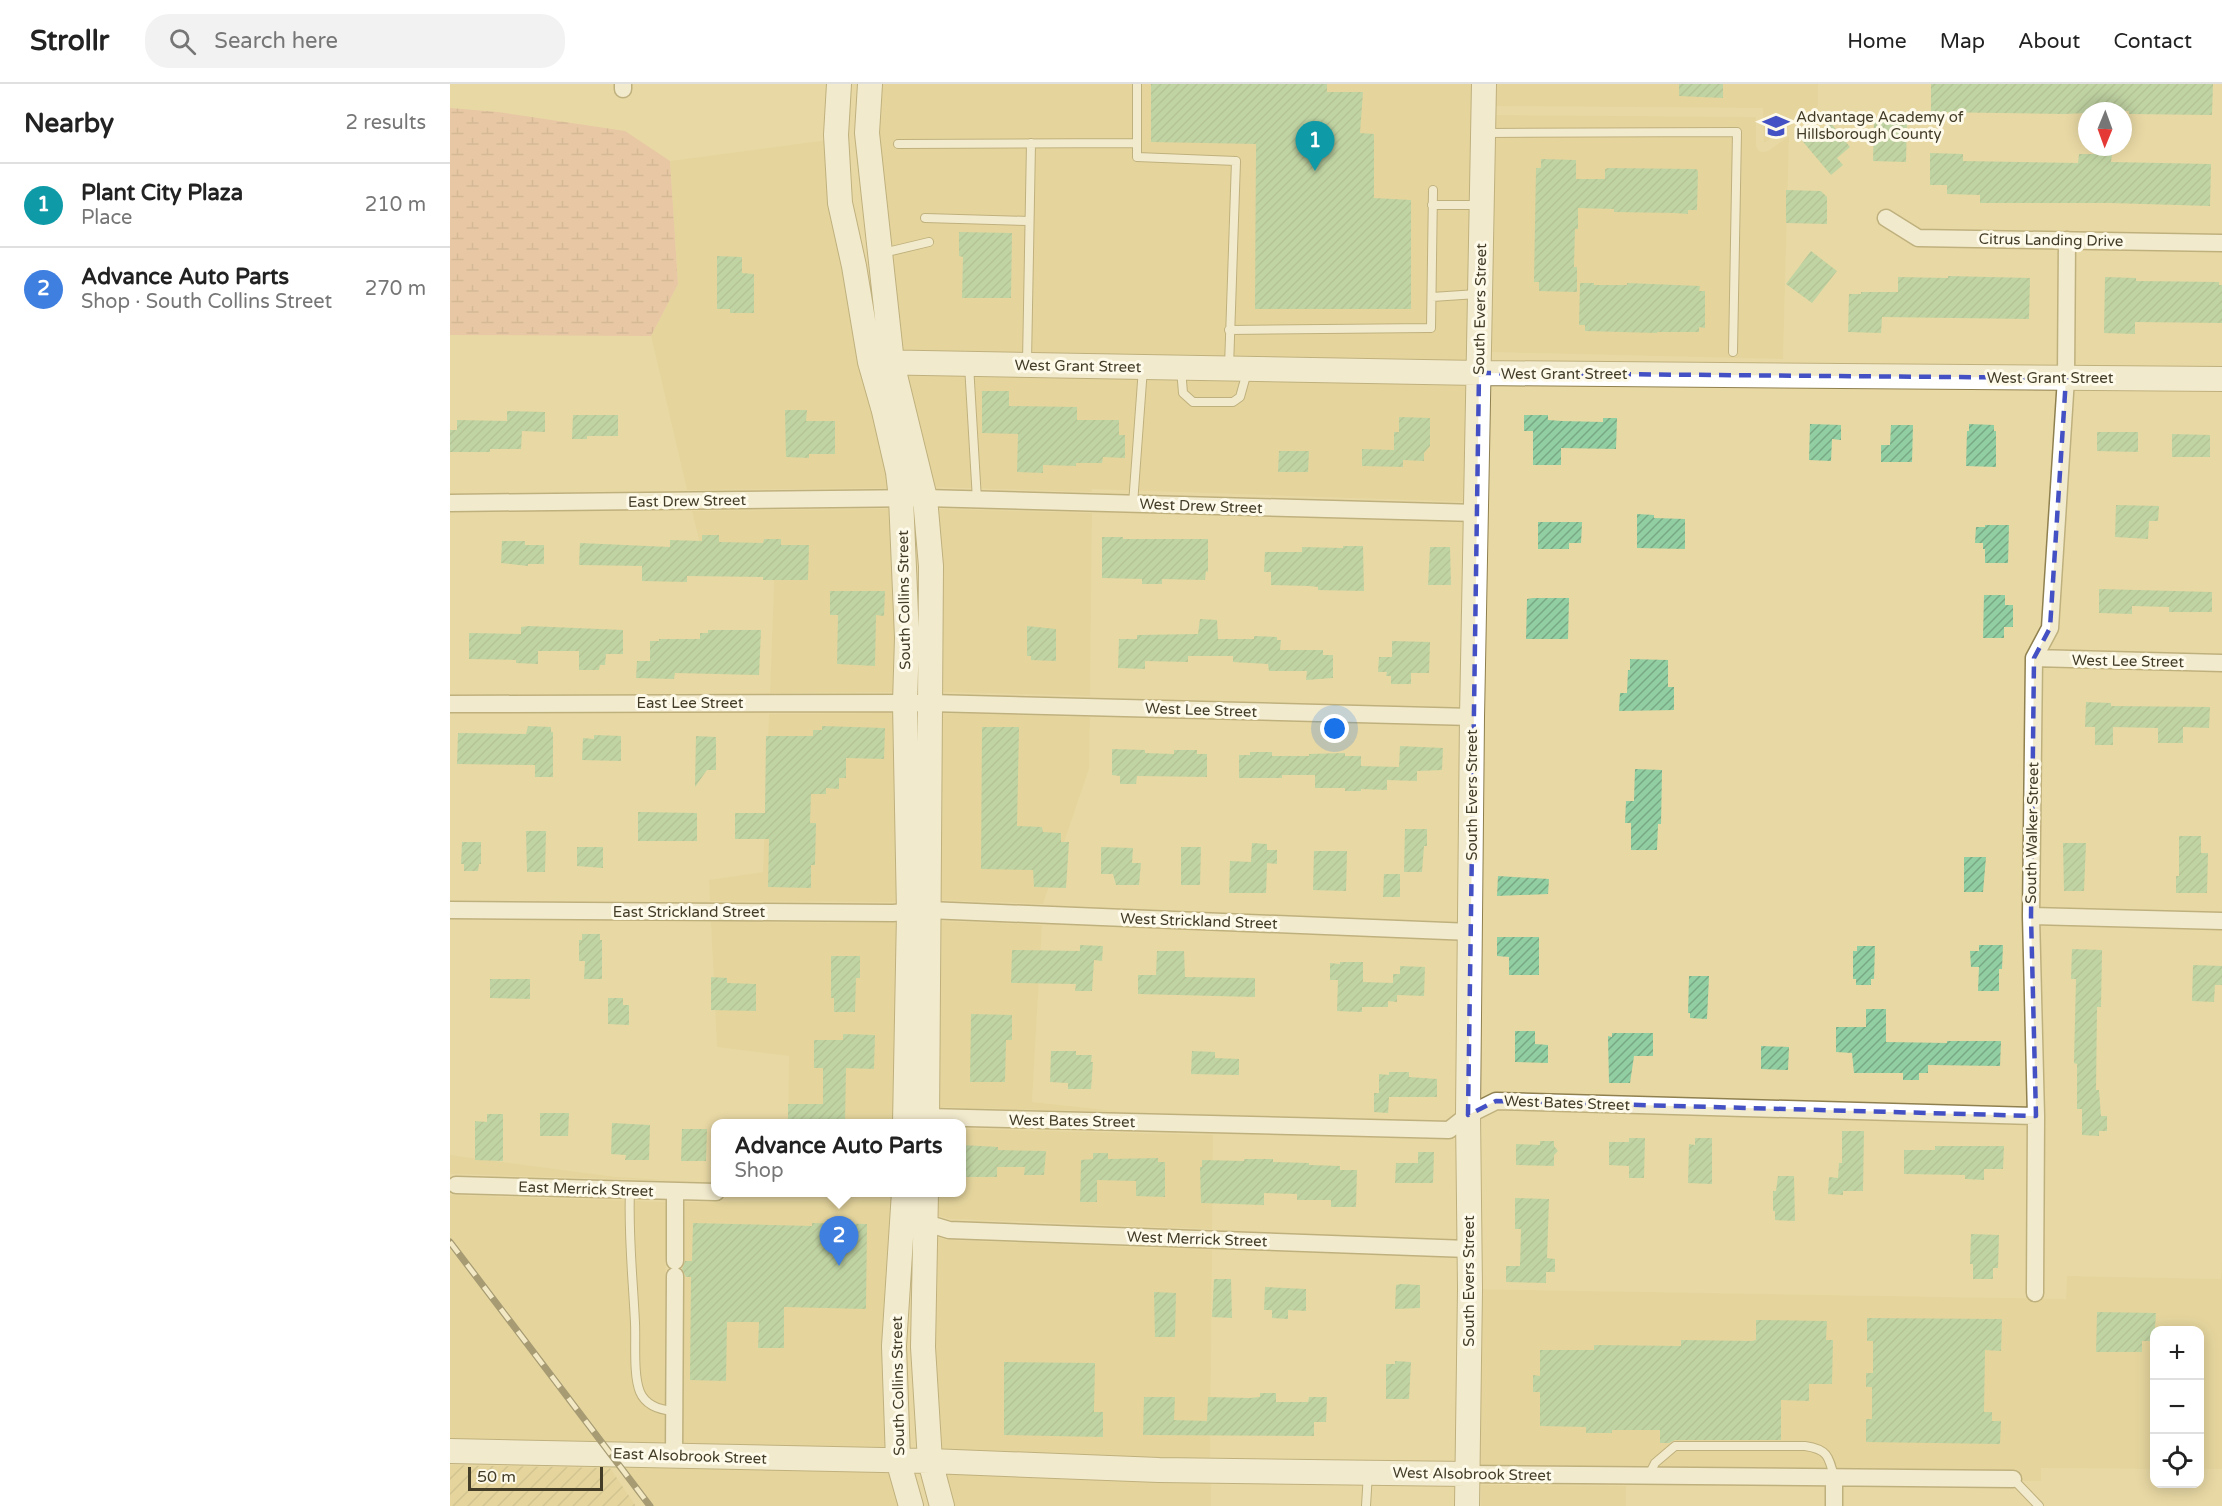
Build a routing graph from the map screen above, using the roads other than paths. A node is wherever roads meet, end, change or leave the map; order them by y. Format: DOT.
graph roads {
  1 [pos="839,84"];
  2 [pos="870,84"];
  3 [pos="1137,84"];
  4 [pos="1484,84"];
  5 [pos="1483,133"];
  6 [pos="1031,143"];
  7 [pos="1136,143"];
  8 [pos="898,144"];
  9 [pos="1433,190"];
  10 [pos="1432,205"];
  11 [pos="1482,206"];
  12 [pos="925,218"];
  13 [pos="1886,218"];
  14 [pos="1029,221"];
  15 [pos="2067,240"];
  16 [pos="929,242"];
  17 [pos="2222,243"];
  18 [pos="880,253"];
  19 [pos="1480,293"];
  20 [pos="1432,297"];
  21 [pos="1229,330"];
  22 [pos="1733,352"];
  23 [pos="881,362"];
  24 [pos="969,364"];
  25 [pos="1027,365"];
  26 [pos="1143,367"];
  27 [pos="1181,368"];
  28 [pos="1238,369"];
  29 [pos="1479,373"];
  30 [pos="2066,378"];
  31 [pos="2222,379"];
  32 [pos="913,498"];
  33 [pos="977,500"];
  34 [pos="450,503"];
  35 [pos="1133,504"];
  36 [pos="1477,513"];
  37 [pos="2034,658"];
  38 [pos="2222,663"];
  39 [pos="905,703"];
  40 [pos="930,703"];
  41 [pos="450,704"];
  42 [pos="1472,717"];
  43 [pos="450,910"];
  44 [pos="919,911"];
  45 [pos="2031,916"];
  46 [pos="2222,921"];
  47 [pos="1471,932"];
  48 [pos="1468,1115"];
  49 [pos="2036,1116"];
  50 [pos="919,1119"];
  51 [pos="966,1122"];
  52 [pos="456,1185"];
  53 [pos="630,1190"];
  54 [pos="711,1191"];
  55 [pos="675,1192"];
  56 [pos="904,1197"];
  57 [pos="926,1197"];
  58 [pos="926,1223"];
  59 [pos="1468,1249"];
  60 [pos="2034,1293"];
  61 [pos="897,1306"];
  62 [pos="674,1411"];
  63 [pos="450,1451"];
  64 [pos="674,1456"];
  65 [pos="898,1460"];
  66 [pos="930,1461"];
  67 [pos="1368,1473"];
  68 [pos="1467,1474"];
  69 [pos="1649,1475"];
  70 [pos="1834,1477"];
  71 [pos="2013,1479"];
  72 [pos="911,1506"];
  73 [pos="930,1506"];
  74 [pos="942,1506"];
  75 [pos="1366,1506"];
  76 [pos="1467,1506"];
  77 [pos="1834,1506"];
  78 [pos="2039,1506"];
  1 -- 23 [label="street"];
  2 -- 18 [label="street, South Collins Street"];
  3 -- 7 [label="lane"];
  4 -- 5 [label="street, South Evers Street"];
  5 -- 11 [label="street, South Evers Street"];
  5 -- 22 [label="lane"];
  6 -- 7 [label="lane"];
  6 -- 8 [label="lane"];
  6 -- 14 [label="lane"];
  7 -- 21 [label="lane"];
  9 -- 10 [label="lane"];
  10 -- 11 [label="lane"];
  10 -- 20 [label="lane"];
  11 -- 19 [label="street, South Evers Street"];
  12 -- 14 [label="lane"];
  13 -- 15 [label="street, Citrus Landing Drive"];
  14 -- 25 [label="lane"];
  15 -- 17 [label="street, Citrus Landing Drive"];
  15 -- 30 [label="street, South Walker Street"];
  16 -- 18 [label="lane"];
  18 -- 23 [label="street, South Collins Street"];
  19 -- 20 [label="lane"];
  19 -- 29 [label="street, South Evers Street"];
  20 -- 21 [label="lane"];
  21 -- 28 [label="lane"];
  23 -- 24 [label="street, West Grant Street"];
  23 -- 32 [label="street, South Collins Street"];
  24 -- 25 [label="street, West Grant Street"];
  24 -- 33 [label="lane"];
  25 -- 26 [label="street, West Grant Street"];
  26 -- 27 [label="street, West Grant Street"];
  26 -- 35 [label="lane"];
  27 -- 28 [label="street, West Grant Street"];
  27 -- 28 [label="lane"];
  28 -- 29 [label="street, West Grant Street"];
  29 -- 30 [label="street, West Grant Street"];
  29 -- 36 [label="street, South Evers Street"];
  30 -- 31 [label="street, West Grant Street"];
  30 -- 37 [label="street, South Walker Street"];
  32 -- 33 [label="street, West Drew Street"];
  32 -- 34 [label="street, East Drew Street"];
  32 -- 39 [label="street, South Collins Street"];
  32 -- 40 [label="street, South Collins Street"];
  33 -- 35 [label="street, West Drew Street"];
  35 -- 36 [label="street, West Drew Street"];
  36 -- 42 [label="street, South Evers Street"];
  37 -- 38 [label="street, West Lee Street"];
  37 -- 45 [label="street, South Walker Street"];
  39 -- 40 [label="street, East Lee Street"];
  39 -- 41 [label="street, East Lee Street"];
  39 -- 44 [label="street, South Collins Street"];
  40 -- 42 [label="street, West Lee Street"];
  40 -- 44 [label="street, South Collins Street"];
  42 -- 47 [label="street, South Evers Street"];
  43 -- 44 [label="street, East Strickland Street"];
  44 -- 47 [label="street, West Strickland Street"];
  44 -- 50 [label="street, South Collins Street"];
  45 -- 46 [label="street"];
  45 -- 49 [label="street, South Walker Street"];
  47 -- 48 [label="street, South Evers Street"];
  48 -- 49 [label="street, West Bates Street"];
  48 -- 51 [label="street, West Bates Street"];
  48 -- 59 [label="street, South Evers Street"];
  49 -- 60 [label="street, South Walker Street"];
  52 -- 53 [label="street, East Merrick Street"];
  53 -- 55 [label="street, East Merrick Street"];
  53 -- 62 [label="lane"];
  54 -- 55 [label="street, East Merrick Street"];
  55 -- 62 [label="street"];
  56 -- 61 [label="street, South Collins Street"];
  57 -- 58 [label="street, South Collins Street"];
  58 -- 59 [label="street, West Merrick Street"];
  58 -- 66 [label="street, South Collins Street"];
  59 -- 68 [label="street, South Evers Street"];
  61 -- 65 [label="street, South Collins Street"];
  61 -- 66 [label="street"];
  62 -- 64 [label="street"];
  63 -- 64 [label="street, East Alsobrook Street"];
  64 -- 65 [label="street, East Alsobrook Street"];
  65 -- 66 [label="street, East Alsobrook Street"];
  65 -- 72 [label="street, South Collins Street"];
  65 -- 73 [label="street"];
  66 -- 67 [label="street, West Alsobrook Street"];
  66 -- 74 [label="street, South Collins Street"];
  67 -- 68 [label="street, West Alsobrook Street"];
  67 -- 75 [label="lane"];
  68 -- 69 [label="street, West Alsobrook Street"];
  68 -- 76 [label="street, South Evers Street"];
  69 -- 70 [label="street, West Alsobrook Street"];
  69 -- 70 [label="lane"];
  70 -- 71 [label="street, West Alsobrook Street"];
  70 -- 77 [label="street"];
  71 -- 78 [label="lane"];
}
